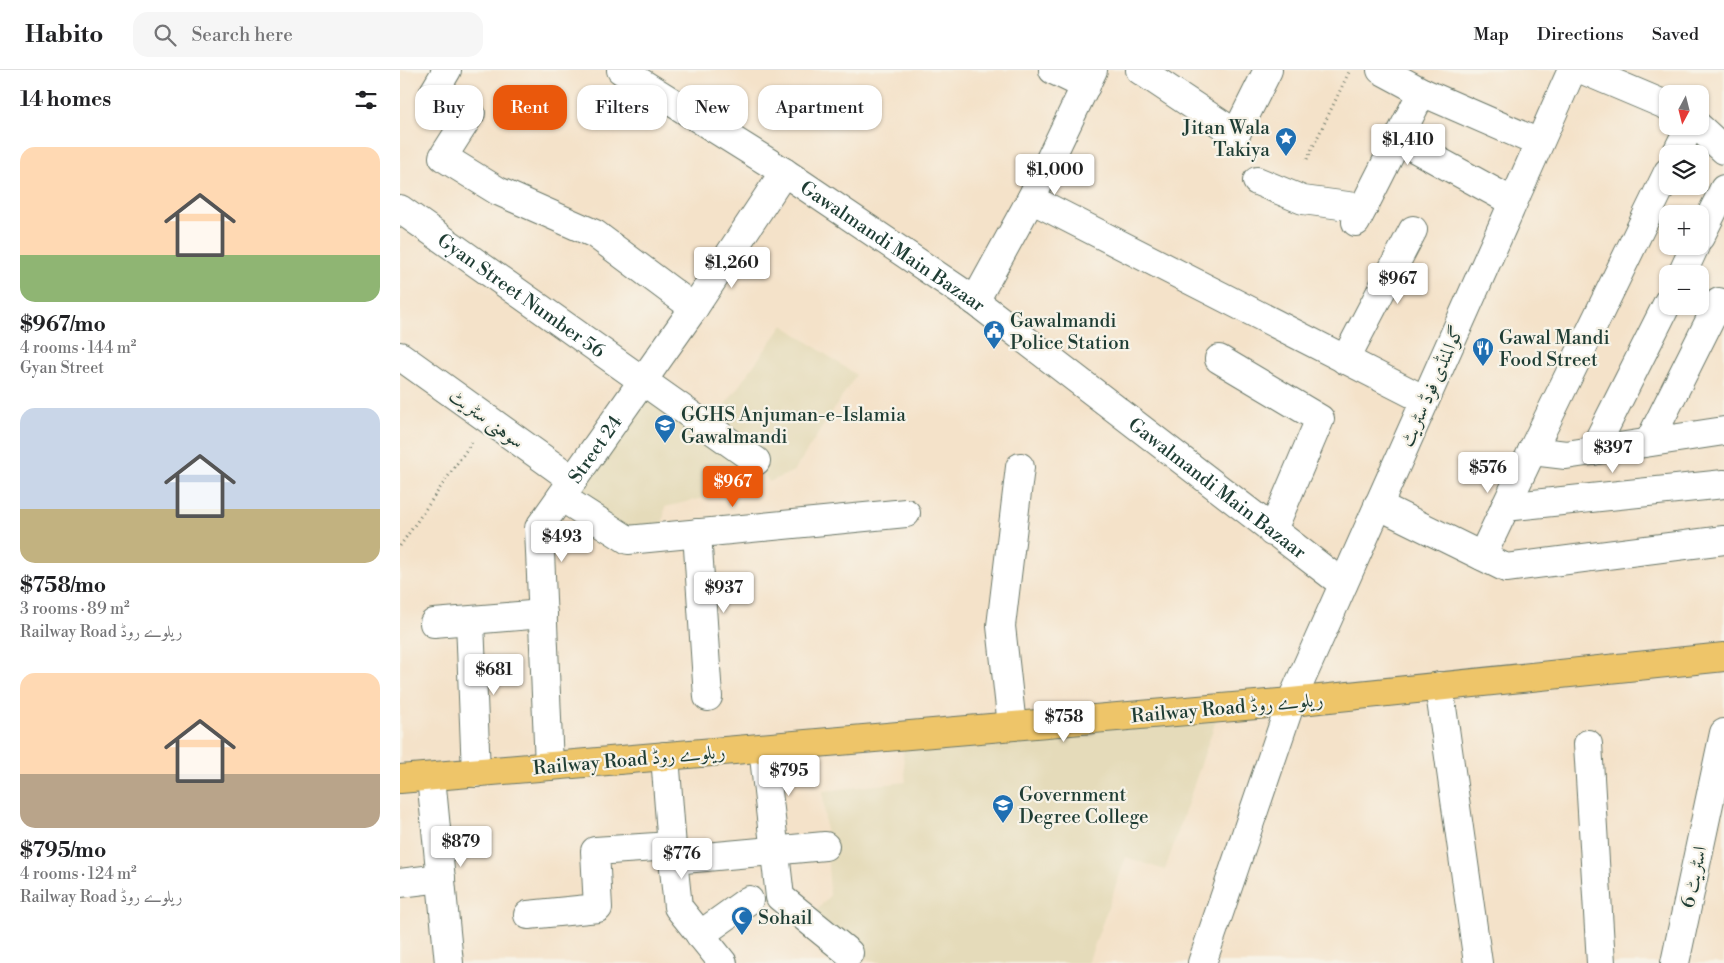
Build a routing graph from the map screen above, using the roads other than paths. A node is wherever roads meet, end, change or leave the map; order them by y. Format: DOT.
graph roads {
  1 [pos="448,70"];
  2 [pos="621,70"];
  3 [pos="1053,70"];
  4 [pos="1140,70"];
  5 [pos="1268,70"];
  6 [pos="1381,70"];
  7 [pos="1572,70"];
  8 [pos="1583,70"];
  9 [pos="1090,78"];
  10 [pos="1422,92"];
  11 [pos="1659,102"];
  12 [pos="1708,135"];
  13 [pos="1398,139"];
  14 [pos="1539,143"];
  15 [pos="1724,150"];
  16 [pos="784,172"];
  17 [pos="1257,181"];
  18 [pos="1659,190"];
  19 [pos="1030,199"];
  20 [pos="1513,202"];
  21 [pos="1721,206"];
  22 [pos="400,209"];
  23 [pos="1709,224"];
  24 [pos="1413,230"];
  25 [pos="975,301"];
  26 [pos="1724,306"];
  27 [pos="694,308"];
  28 [pos="1661,315"];
  29 [pos="400,356"];
  30 [pos="1220,359"];
  31 [pos="1345,360"];
  32 [pos="643,380"];
  33 [pos="1425,400"];
  34 [pos="1724,431"];
  35 [pos="1649,442"];
  36 [pos="1532,451"];
  37 [pos="1593,451"];
  38 [pos="756,461"];
  39 [pos="1020,467"];
  40 [pos="1724,484"];
  41 [pos="567,489"];
  42 [pos="1378,505"];
  43 [pos="1506,507"];
  44 [pos="906,513"];
  45 [pos="1272,532"];
  46 [pos="697,533"];
  47 [pos="1724,540"];
  48 [pos="1482,556"];
  49 [pos="1343,584"];
  50 [pos="543,614"];
  51 [pos="470,621"];
  52 [pos="434,623"];
  53 [pos="1724,657"];
  54 [pos="1439,686"];
  55 [pos="708,697"];
  56 [pos="1290,702"];
  57 [pos="1012,726"];
  58 [pos="1724,733"];
  59 [pos="1588,744"];
  60 [pos="763,748"];
  61 [pos="665,756"];
  62 [pos="549,766"];
  63 [pos="476,773"];
  64 [pos="431,777"];
  65 [pos="400,779"];
  66 [pos="825,846"];
  67 [pos="773,850"];
  68 [pos="672,853"];
  69 [pos="441,878"];
  70 [pos="400,883"];
  71 [pos="749,900"];
  72 [pos="528,914"];
  73 [pos="700,935"];
  74 [pos="849,953"];
  75 [pos="449,963"];
  76 [pos="723,963"];
  77 [pos="1207,963"];
  78 [pos="1478,963"];
  79 [pos="1601,963"];
  80 [pos="1675,963"];
  1 -- 27 [label="street"];
  2 -- 16 [label="street, Gawalmandi Main Bazaar"];
  3 -- 9 [label="street"];
  4 -- 5 [label="street"];
  6 -- 10 [label="street"];
  7 -- 14 [label="street, گوالمنڈی فوڈ سٹریٹ"];
  8 -- 11 [label="street"];
  9 -- 19 [label="street"];
  10 -- 13 [label="street"];
  10 -- 14 [label="street"];
  12 -- 15 [label="street"];
  13 -- 17 [label="street"];
  13 -- 20 [label="street"];
  14 -- 20 [label="street, گوالمنڈی فوڈ سٹریٹ"];
  16 -- 25 [label="street, Gawalmandi Main Bazaar"];
  16 -- 27 [label="street, Street 24"];
  18 -- 36 [label="street"];
  19 -- 25 [label="street"];
  19 -- 31 [label="street"];
  20 -- 33 [label="street, گوالمنڈی فوڈ سٹریٹ"];
  21 -- 23 [label="street"];
  22 -- 32 [label="street, Gyan Street Number 56"];
  24 -- 31 [label="street"];
  25 -- 45 [label="street, Gawalmandi Main Bazaar"];
  26 -- 35 [label="street"];
  27 -- 32 [label="street, Street 24"];
  28 -- 37 [label="street"];
  29 -- 41 [label="street, سوہنی سٹریٹ"];
  30 -- 45 [label="street"];
  31 -- 33 [label="street"];
  32 -- 38 [label="street, Gyan Street Number 56"];
  32 -- 41 [label="street, Street 24"];
  33 -- 42 [label="street, گوالمنڈی فوڈ سٹریٹ"];
  34 -- 35 [label="street"];
  35 -- 37 [label="street"];
  36 -- 37 [label="street"];
  36 -- 43 [label="street"];
  39 -- 57 [label="street"];
  40 -- 43 [label="street"];
  41 -- 46 [label="street, سوہنی سٹریٹ"];
  41 -- 50 [label="street, Street 24"];
  42 -- 48 [label="street"];
  42 -- 49 [label="street, گوالمنڈی فوڈ سٹریٹ"];
  43 -- 48 [label="street"];
  44 -- 46 [label="street, سوہنی سٹریٹ"];
  45 -- 49 [label="street, Gawalmandi Main Bazaar"];
  46 -- 55 [label="street"];
  47 -- 48 [label="street"];
  49 -- 56 [label="street, گوالمنڈی فوڈ سٹریٹ"];
  50 -- 51 [label="street"];
  50 -- 62 [label="street, Street 24"];
  51 -- 52 [label="street"];
  51 -- 63 [label="street"];
  53 -- 54 [label="main road, Railway Road ریلوے روڈ"];
  54 -- 56 [label="main road, Railway Road ریلوے روڈ"];
  54 -- 78 [label="street"];
  56 -- 57 [label="main road, Railway Road ریلوے روڈ"];
  56 -- 77 [label="street, گوالمنڈی فوڈ سٹریٹ"];
  57 -- 60 [label="main road, Railway Road ریلوے روڈ"];
  58 -- 80 [label="street, اسٹریٹ 6"];
  59 -- 79 [label="street"];
  60 -- 61 [label="main road, Railway Road ریلوے روڈ"];
  60 -- 67 [label="street"];
  61 -- 62 [label="main road, Railway Road ریلوے روڈ"];
  61 -- 68 [label="street"];
  62 -- 63 [label="main road, Railway Road ریلوے روڈ"];
  63 -- 64 [label="main road, Railway Road ریلوے روڈ"];
  64 -- 65 [label="main road, Railway Road ریلوے روڈ"];
  64 -- 69 [label="street"];
  66 -- 67 [label="street"];
  67 -- 68 [label="street"];
  67 -- 74 [label="street"];
  68 -- 72 [label="street"];
  68 -- 73 [label="street"];
  69 -- 70 [label="street"];
  69 -- 75 [label="street"];
  71 -- 73 [label="street"];
  73 -- 76 [label="street"];
}
